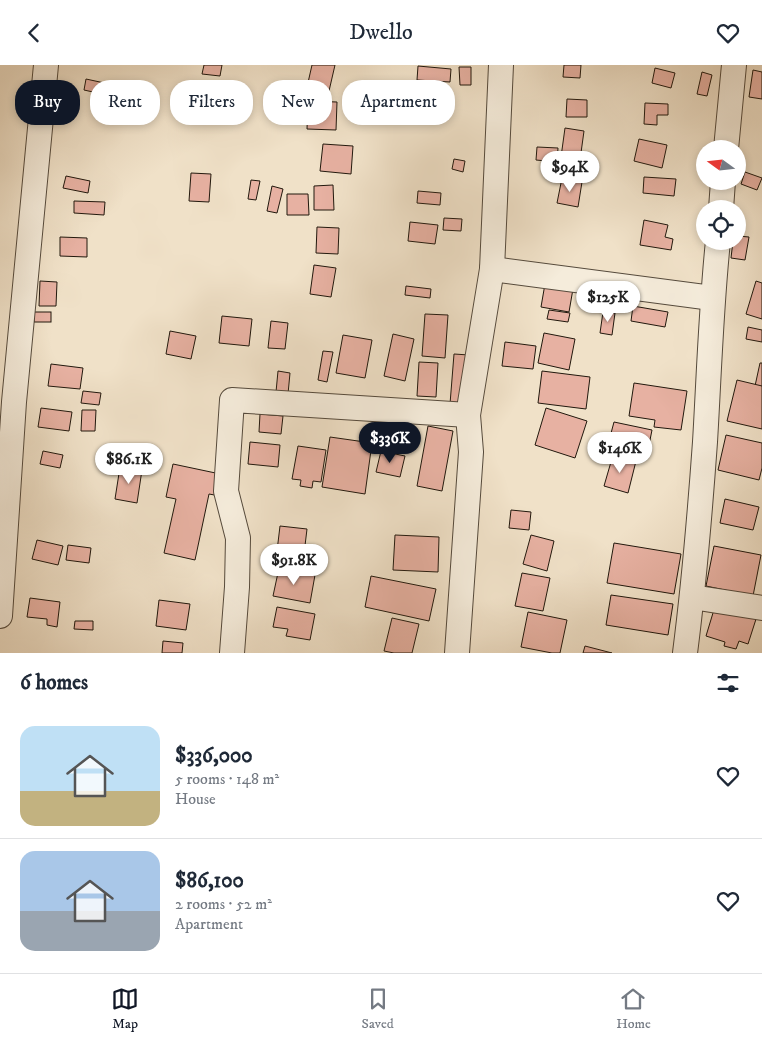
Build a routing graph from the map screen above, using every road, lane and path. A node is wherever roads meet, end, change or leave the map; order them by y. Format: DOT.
graph roads {
  1 [pos="46,65"];
  2 [pos="501,65"];
  3 [pos="734,65"];
  4 [pos="727,140"];
  5 [pos="717,250"];
  6 [pos="492,269"];
  7 [pos="712,298"];
  8 [pos="468,415"];
  9 [pos="692,597"];
  10 [pos="762,608"];
  11 [pos="0,616"];
  12 [pos="232,653"];
  13 [pos="457,653"];
  14 [pos="686,653"];
  1 -- 11 [label="street"];
  2 -- 6 [label="street"];
  3 -- 4 [label="street"];
  5 -- 7 [label="street"];
  6 -- 7 [label="street"];
  6 -- 8 [label="street"];
  7 -- 9 [label="street"];
  8 -- 12 [label="street"];
  8 -- 13 [label="street"];
  9 -- 10 [label="street"];
  9 -- 14 [label="street"];
}
